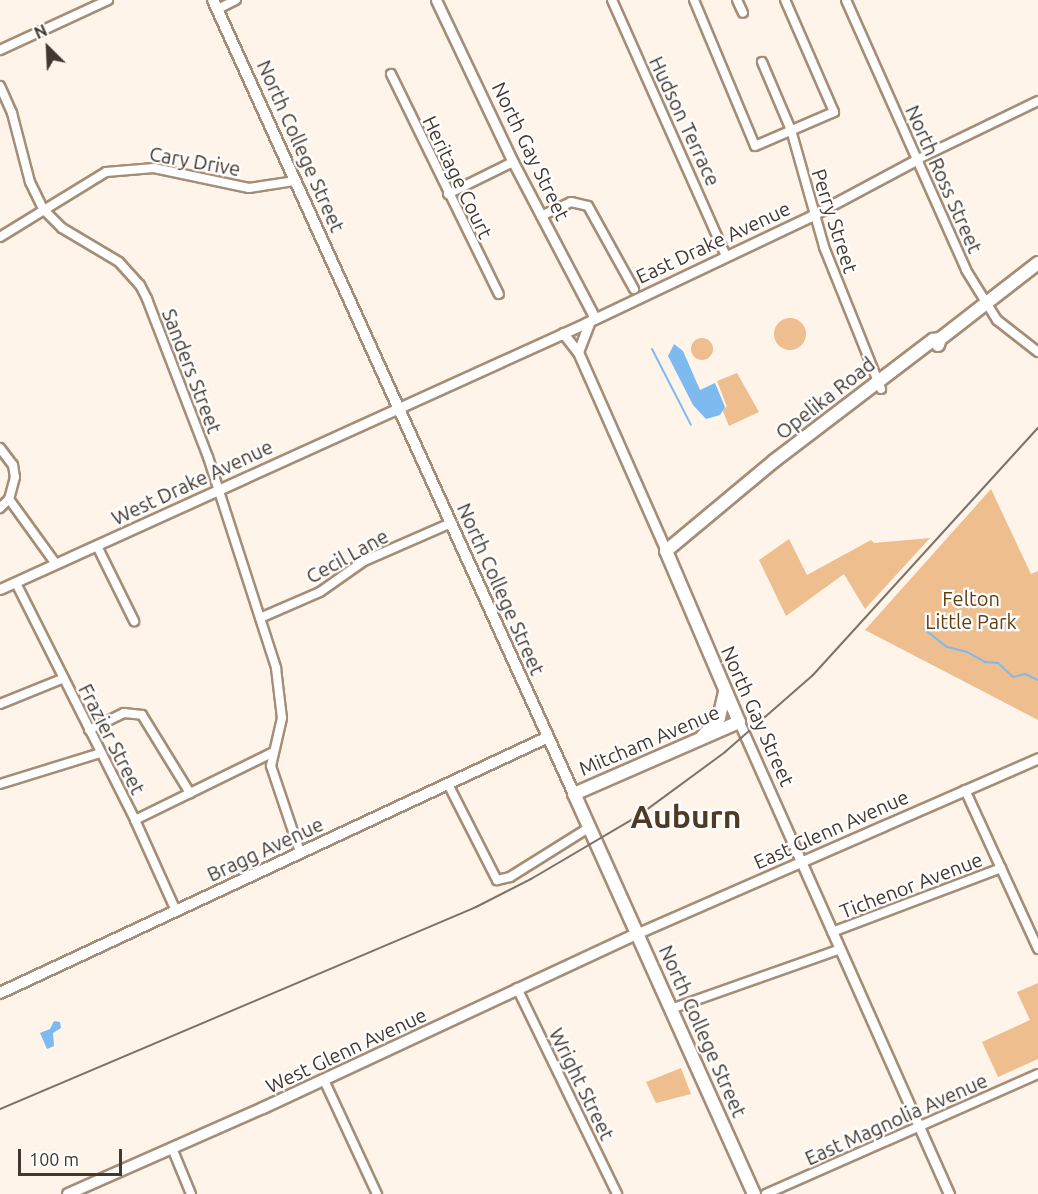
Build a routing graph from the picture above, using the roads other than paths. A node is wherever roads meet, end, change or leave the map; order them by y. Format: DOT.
graph roads {
  1 [pos="108,0"];
  2 [pos="236,0"];
  3 [pos="436,0"];
  4 [pos="612,0"];
  5 [pos="694,0"];
  6 [pos="737,0"];
  7 [pos="785,0"];
  8 [pos="846,0"];
  9 [pos="215,5"];
  10 [pos="743,14"];
  11 [pos="0,50"];
  12 [pos="762,62"];
  13 [pos="391,74"];
  14 [pos="0,86"];
  15 [pos="1038,101"];
  16 [pos="791,130"];
  17 [pos="918,159"];
  18 [pos="513,162"];
  19 [pos="295,181"];
  20 [pos="448,194"];
  21 [pos="43,209"];
  22 [pos="813,215"];
  23 [pos="541,216"];
  24 [pos="0,237"];
  25 [pos="726,256"];
  26 [pos="1038,263"];
  27 [pos="634,289"];
  28 [pos="499,294"];
  29 [pos="985,304"];
  30 [pos="592,319"];
  31 [pos="563,333"];
  32 [pos="578,352"];
  33 [pos="1038,352"];
  34 [pos="879,385"];
  35 [pos="398,407"];
  36 [pos="0,448"];
  37 [pos="219,489"];
  38 [pos="9,499"];
  39 [pos="0,508"];
  40 [pos="451,523"];
  41 [pos="97,546"];
  42 [pos="666,551"];
  43 [pos="56,564"];
  44 [pos="16,583"];
  45 [pos="0,589"];
  46 [pos="260,618"];
  47 [pos="134,621"];
  48 [pos="62,679"];
  49 [pos="725,692"];
  50 [pos="0,704"];
  51 [pos="739,722"];
  52 [pos="88,730"];
  53 [pos="546,738"];
  54 [pos="697,742"];
  55 [pos="100,753"];
  56 [pos="272,753"];
  57 [pos="1038,758"];
  58 [pos="0,784"];
  59 [pos="448,784"];
  60 [pos="965,790"];
  61 [pos="190,793"];
  62 [pos="573,794"];
  63 [pos="135,820"];
  64 [pos="590,827"];
  65 [pos="300,852"];
  66 [pos="801,862"];
  67 [pos="1001,868"];
  68 [pos="176,911"];
  69 [pos="832,932"];
  70 [pos="638,933"];
  71 [pos="840,948"];
  72 [pos="1038,949"];
  73 [pos="517,988"];
  74 [pos="0,993"];
  75 [pos="671,1009"];
  76 [pos="1038,1074"];
  77 [pos="324,1080"];
  78 [pos="920,1126"];
  79 [pos="172,1148"];
  80 [pos="68,1194"];
  81 [pos="191,1194"];
  82 [pos="377,1194"];
  83 [pos="617,1194"];
  84 [pos="754,1194"];
  85 [pos="766,1194"];
  86 [pos="949,1194"];
  1 -- 11 [label="street"];
  2 -- 9 [label="street"];
  3 -- 18 [label="street, North Gay Street"];
  4 -- 25 [label="street, Hudson Terrace"];
  5 -- 16 [label="street"];
  6 -- 10 [label="street"];
  7 -- 16 [label="street"];
  8 -- 17 [label="street, North Ross Street"];
  9 -- 19 [label="main road, North College Street"];
  12 -- 16 [label="street, Perry Street"];
  13 -- 20 [label="street, Heritage Court"];
  14 -- 21 [label="street, Sanders Street"];
  15 -- 17 [label="street, East Drake Avenue"];
  16 -- 22 [label="street, Perry Street"];
  17 -- 22 [label="street, East Drake Avenue"];
  17 -- 29 [label="street, North Ross Street"];
  18 -- 20 [label="street"];
  18 -- 23 [label="street, North Gay Street"];
  19 -- 21 [label="street, Cary Drive"];
  19 -- 35 [label="main road, North College Street"];
  20 -- 28 [label="street, Heritage Court"];
  21 -- 24 [label="street, Cary Drive"];
  21 -- 37 [label="street, Sanders Street"];
  22 -- 25 [label="street, East Drake Avenue"];
  22 -- 34 [label="street, Perry Street"];
  23 -- 27 [label="street"];
  23 -- 30 [label="street, North Gay Street"];
  25 -- 30 [label="street, East Drake Avenue"];
  26 -- 29 [label="main road, Opelika Road"];
  29 -- 33 [label="street, North Ross Street"];
  29 -- 34 [label="main road, Opelika Road"];
  30 -- 31 [label="street, East Drake Avenue"];
  30 -- 32 [label="street"];
  31 -- 32 [label="street, North Gay Street"];
  31 -- 35 [label="street, East Drake Avenue"];
  32 -- 42 [label="street, North Gay Street"];
  34 -- 42 [label="main road, Opelika Road"];
  35 -- 37 [label="street, West Drake Avenue"];
  35 -- 40 [label="main road, North College Street"];
  36 -- 38 [label="street"];
  37 -- 41 [label="street, West Drake Avenue"];
  37 -- 46 [label="street, Sanders Street"];
  38 -- 39 [label="street"];
  38 -- 43 [label="street"];
  40 -- 46 [label="street, Cecil Lane"];
  40 -- 53 [label="main road, North College Street"];
  41 -- 43 [label="street, West Drake Avenue"];
  41 -- 47 [label="street"];
  42 -- 49 [label="main road, North Gay Street"];
  43 -- 44 [label="street, West Drake Avenue"];
  44 -- 45 [label="street, West Drake Avenue"];
  44 -- 48 [label="street, Frazier Street"];
  46 -- 56 [label="street, Sanders Street"];
  48 -- 50 [label="street"];
  48 -- 52 [label="street, Frazier Street"];
  49 -- 51 [label="main road, North Gay Street"];
  49 -- 54 [label="main road"];
  51 -- 54 [label="main road, Mitcham Avenue"];
  51 -- 66 [label="street, North Gay Street"];
  52 -- 55 [label="street, Frazier Street"];
  52 -- 61 [label="street"];
  53 -- 59 [label="main road, Bragg Avenue"];
  53 -- 62 [label="main road, North College Street"];
  54 -- 62 [label="main road, Mitcham Avenue"];
  55 -- 58 [label="street"];
  55 -- 63 [label="street, Frazier Street"];
  56 -- 61 [label="street"];
  56 -- 65 [label="street, Sanders Street"];
  57 -- 60 [label="street, East Glenn Avenue"];
  59 -- 64 [label="street"];
  59 -- 65 [label="main road, Bragg Avenue"];
  60 -- 66 [label="street, East Glenn Avenue"];
  60 -- 67 [label="street"];
  61 -- 63 [label="street"];
  62 -- 64 [label="main road, North College Street"];
  63 -- 68 [label="street, Frazier Street"];
  64 -- 70 [label="main road, North College Street"];
  65 -- 68 [label="main road, Bragg Avenue"];
  66 -- 69 [label="street, North Gay Street"];
  66 -- 70 [label="street, East Glenn Avenue"];
  67 -- 69 [label="street, Tichenor Avenue"];
  67 -- 72 [label="street"];
  68 -- 74 [label="main road, Bragg Avenue"];
  69 -- 71 [label="street, North Gay Street"];
  70 -- 73 [label="main road, West Glenn Avenue"];
  70 -- 75 [label="main road, North College Street"];
  71 -- 75 [label="street, Tichenor Avenue"];
  71 -- 78 [label="street, North Gay Street"];
  73 -- 77 [label="main road, West Glenn Avenue"];
  73 -- 83 [label="street, Wright Street"];
  75 -- 84 [label="main road, North College Street"];
  76 -- 78 [label="street, East Magnolia Avenue"];
  77 -- 79 [label="main road, West Glenn Avenue"];
  77 -- 82 [label="street"];
  78 -- 85 [label="street, East Magnolia Avenue"];
  78 -- 86 [label="street, North Gay Street"];
  79 -- 80 [label="main road, West Glenn Avenue"];
  79 -- 81 [label="street"];
}
